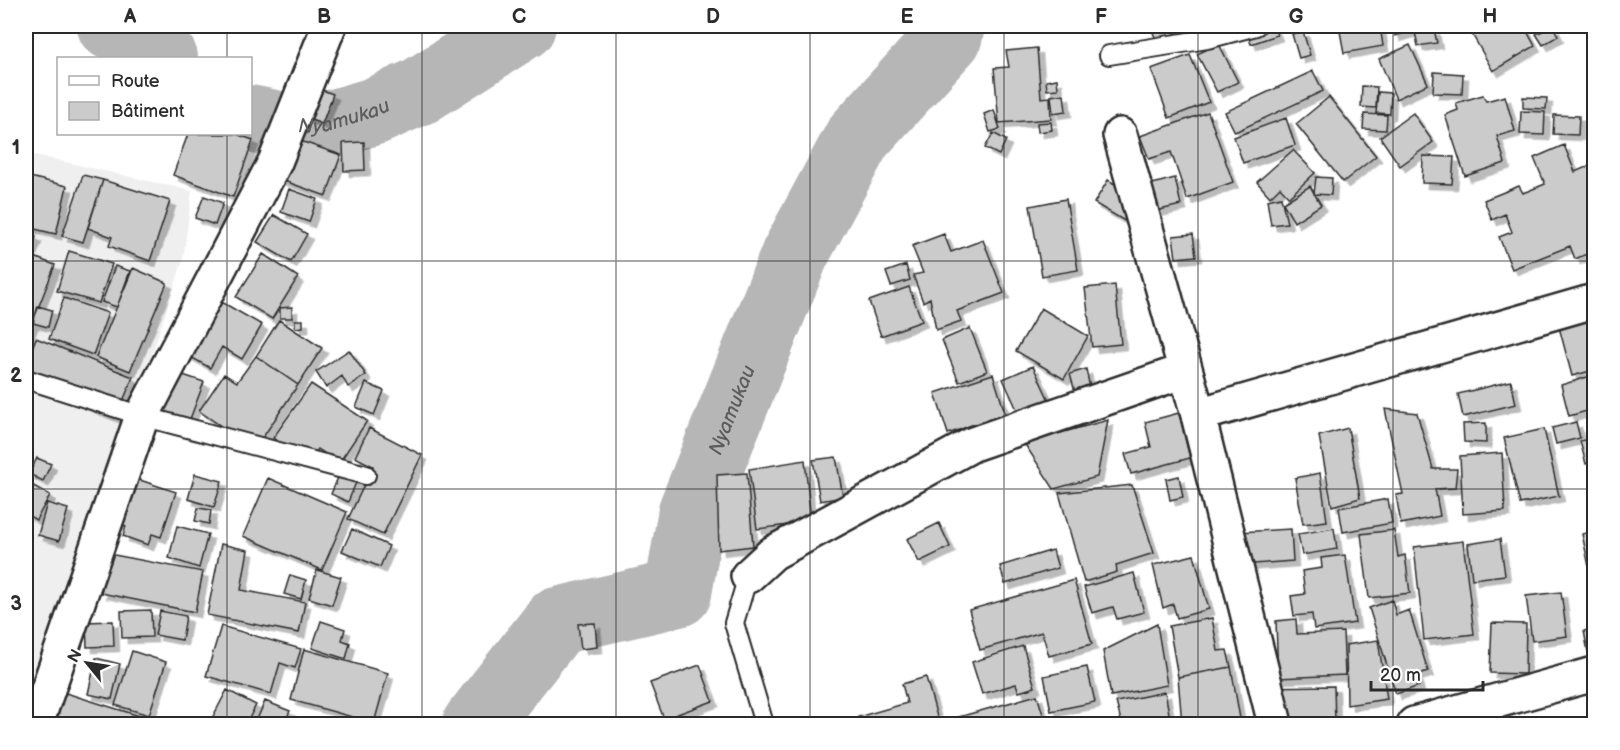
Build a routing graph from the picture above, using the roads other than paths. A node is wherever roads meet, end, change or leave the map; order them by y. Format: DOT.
graph roads {
  1 [pos="329,26"];
  2 [pos="1256,26"];
  3 [pos="1109,55"];
  4 [pos="1120,135"];
  5 [pos="1594,301"];
  6 [pos="1184,371"];
  7 [pos="26,379"];
  8 [pos="1198,415"];
  9 [pos="142,416"];
  10 [pos="366,475"];
  11 [pos="748,576"];
  12 [pos="1594,674"];
  13 [pos="36,724"];
  14 [pos="764,724"];
  15 [pos="1275,724"];
  16 [pos="1414,724"];
  1 -- 9 [label="street"];
  2 -- 3 [label="lane"];
  4 -- 6 [label="street"];
  5 -- 8 [label="street"];
  6 -- 8 [label="street"];
  6 -- 11 [label="street"];
  7 -- 9 [label="lane"];
  8 -- 15 [label="street"];
  9 -- 10 [label="lane"];
  9 -- 13 [label="street"];
  11 -- 14 [label="lane"];
  12 -- 16 [label="street"];
}
